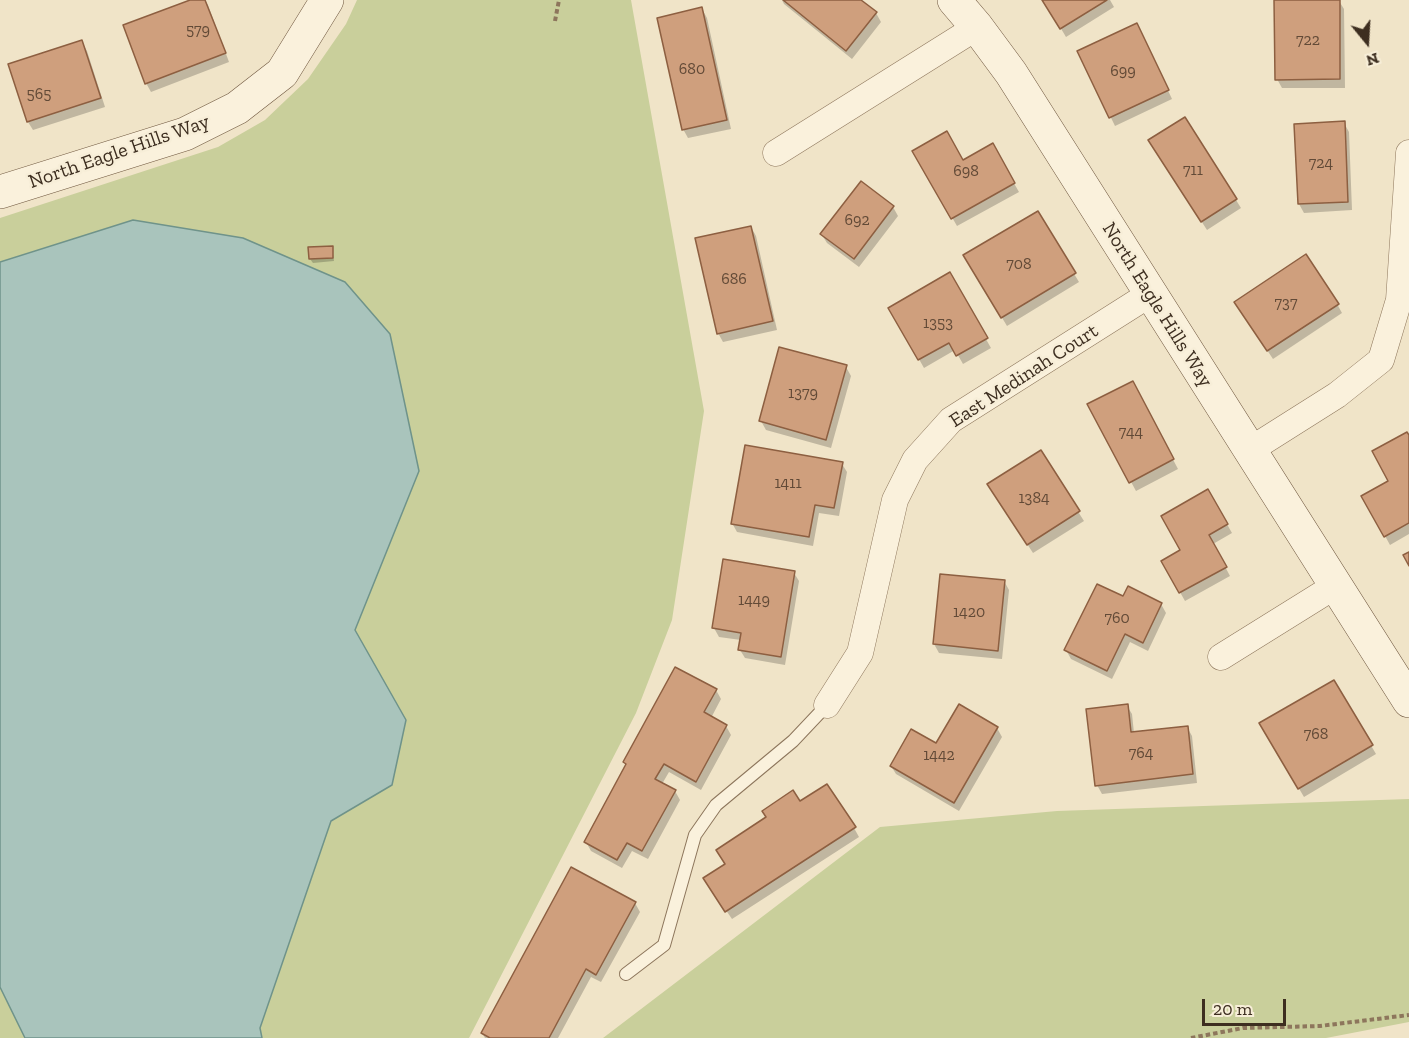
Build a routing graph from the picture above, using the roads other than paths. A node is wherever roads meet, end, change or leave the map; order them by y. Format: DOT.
graph roads {
  1 [pos="327,0"];
  2 [pos="954,0"];
  3 [pos="977,27"];
  4 [pos="776,153"];
  5 [pos="1409,153"];
  6 [pos="0,192"];
  7 [pos="1150,294"];
  8 [pos="1250,450"];
  9 [pos="1335,586"];
  10 [pos="1221,657"];
  11 [pos="1409,701"];
  12 [pos="827,705"];
  13 [pos="626,974"];
  1 -- 6 [label="street, North Eagle Hills Way"];
  2 -- 3 [label="street, North Eagle Hills Way"];
  3 -- 4 [label="street"];
  3 -- 7 [label="street, North Eagle Hills Way"];
  5 -- 8 [label="street"];
  7 -- 8 [label="street, North Eagle Hills Way"];
  7 -- 12 [label="street, East Medinah Court"];
  8 -- 9 [label="street, North Eagle Hills Way"];
  9 -- 10 [label="street"];
  9 -- 11 [label="street, North Eagle Hills Way"];
  12 -- 13 [label="lane"];
}
